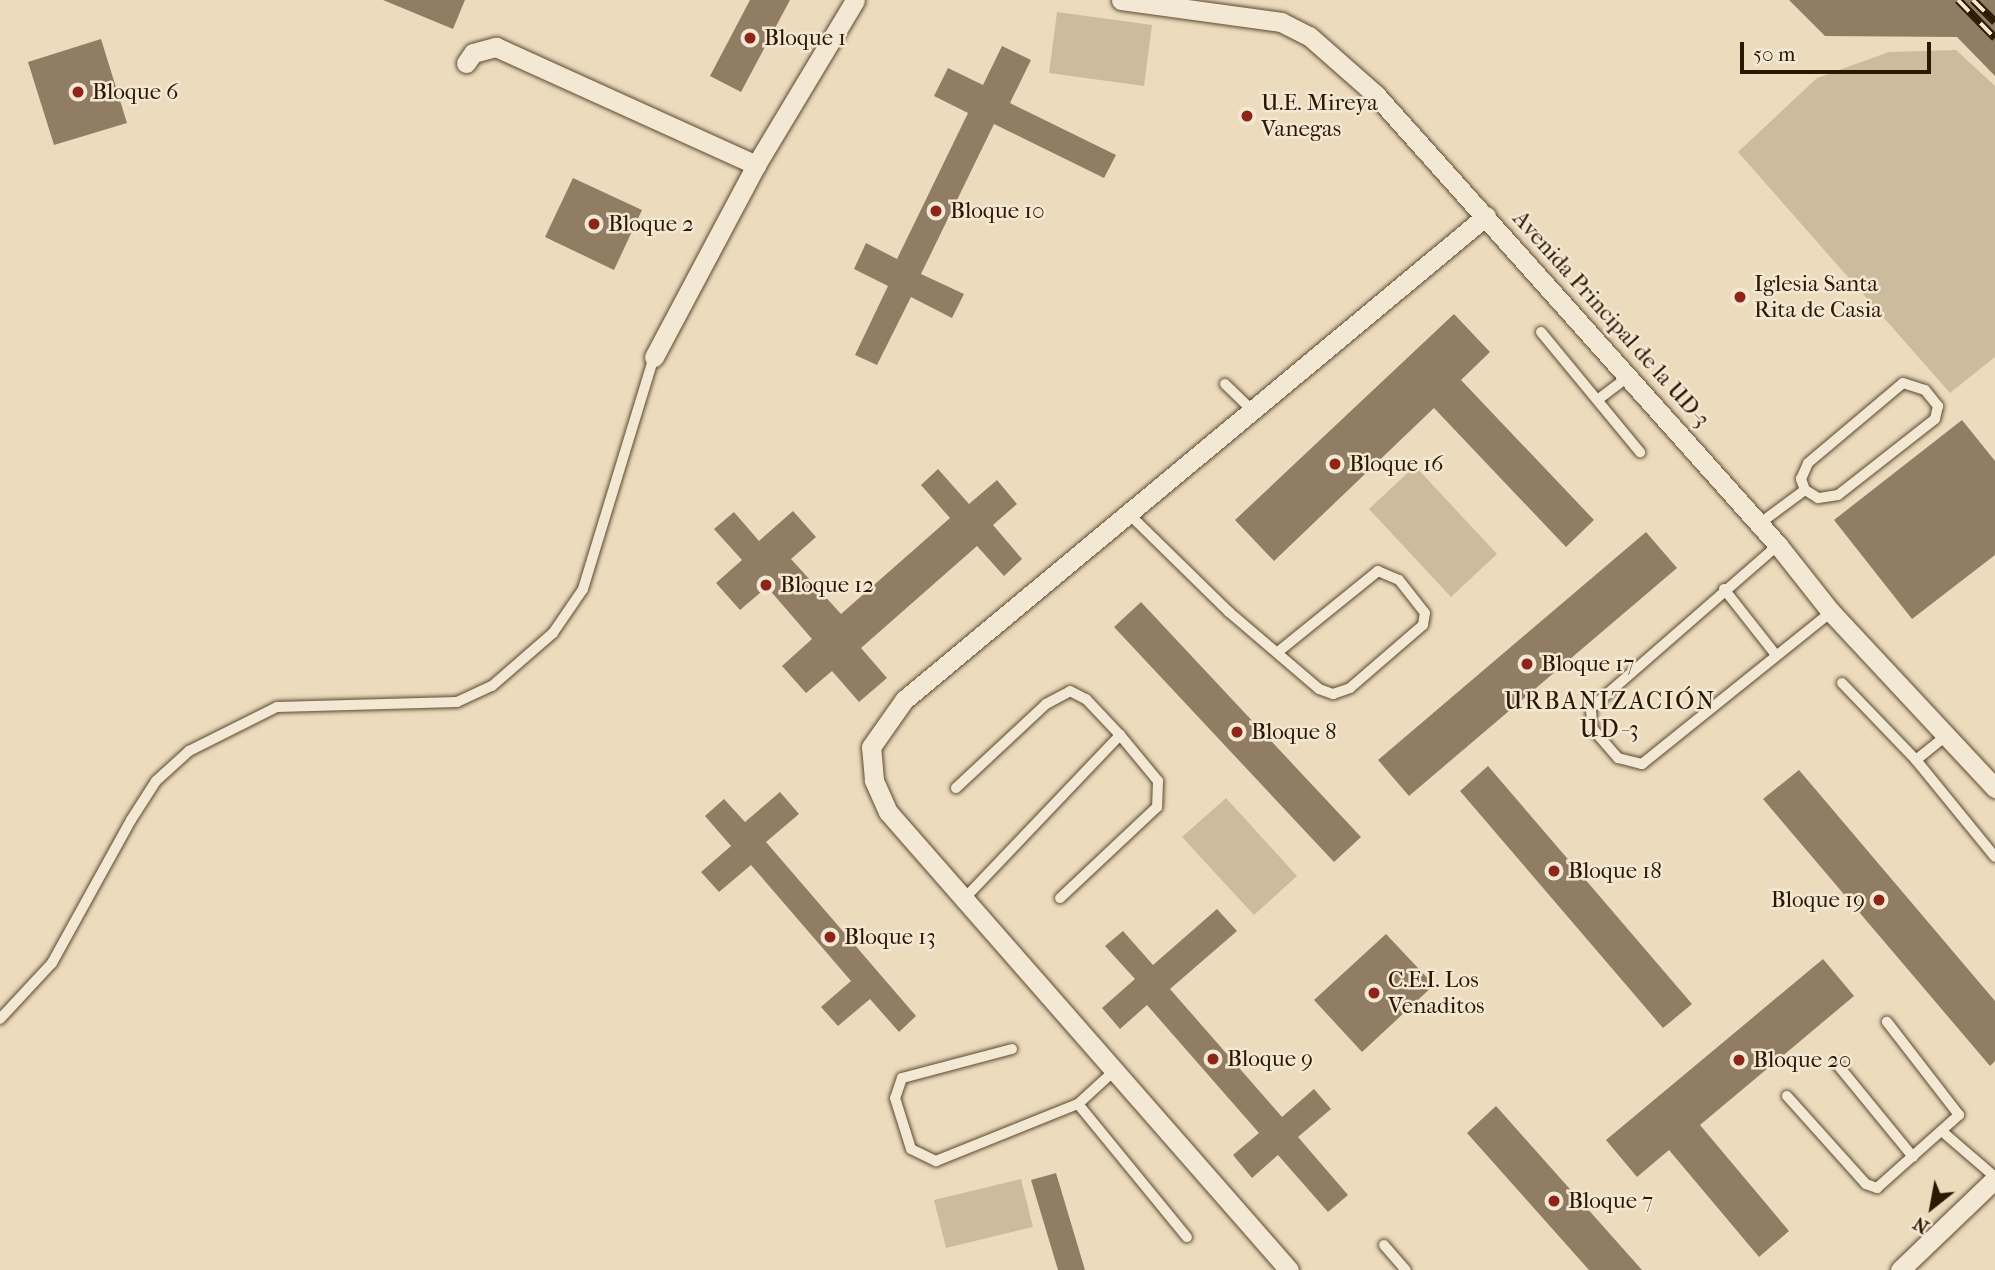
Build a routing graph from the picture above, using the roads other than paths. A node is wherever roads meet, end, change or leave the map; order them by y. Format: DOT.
graph roads {
  1 [pos="855,0"];
  2 [pos="1121,0"];
  3 [pos="1185,5"];
  4 [pos="466,63"];
  5 [pos="756,165"];
  6 [pos="1486,216"];
  7 [pos="1542,332"];
  8 [pos="654,357"];
  9 [pos="1629,376"];
  10 [pos="1225,384"];
  11 [pos="1600,398"];
  12 [pos="1250,408"];
  13 [pos="1640,452"];
  14 [pos="1805,490"];
  15 [pos="1131,516"];
  16 [pos="1759,524"];
  17 [pos="1778,545"];
  18 [pos="1724,589"];
  19 [pos="1831,612"];
  20 [pos="1278,652"];
  21 [pos="1776,655"];
  22 [pos="1842,683"];
  23 [pos="1120,735"];
  24 [pos="1947,735"];
  25 [pos="1916,760"];
  26 [pos="956,788"];
  27 [pos="1995,788"];
  28 [pos="1995,857"];
  29 [pos="1060,898"];
  30 [pos="962,901"];
  31 [pos="0,1018"];
  32 [pos="1887,1022"];
  33 [pos="1012,1049"];
  34 [pos="1837,1064"];
  35 [pos="1114,1071"];
  36 [pos="1787,1096"];
  37 [pos="1078,1104"];
  38 [pos="1944,1133"];
  39 [pos="1913,1157"];
  40 [pos="1995,1178"];
  41 [pos="1187,1237"];
  42 [pos="1384,1245"];
  43 [pos="1289,1270"];
  44 [pos="1406,1270"];
  45 [pos="1900,1270"];
  1 -- 5 [label="street"];
  2 -- 3 [label="street, Avenida Principal de la UD-3"];
  3 -- 6 [label="street, Avenida Principal de la UD-3"];
  4 -- 5 [label="street"];
  5 -- 8 [label="street"];
  6 -- 9 [label="street, Avenida Principal de la UD-3"];
  6 -- 12 [label="street"];
  7 -- 11 [label="lane"];
  8 -- 31 [label="lane"];
  9 -- 11 [label="lane"];
  9 -- 16 [label="street, Avenida Principal de la UD-3"];
  10 -- 12 [label="lane"];
  11 -- 13 [label="lane"];
  12 -- 15 [label="street"];
  14 -- 14 [label="lane"];
  14 -- 16 [label="lane"];
  15 -- 20 [label="lane"];
  15 -- 30 [label="street"];
  16 -- 17 [label="street, Avenida Principal de la UD-3"];
  17 -- 18 [label="lane"];
  17 -- 19 [label="street, Avenida Principal de la UD-3"];
  18 -- 21 [label="lane"];
  18 -- 21 [label="lane"];
  19 -- 21 [label="lane"];
  19 -- 24 [label="street, Avenida Principal de la UD-3"];
  20 -- 20 [label="lane"];
  22 -- 25 [label="lane"];
  23 -- 26 [label="lane"];
  23 -- 29 [label="lane"];
  23 -- 30 [label="lane"];
  24 -- 25 [label="lane"];
  24 -- 27 [label="street, Avenida Principal de la UD-3"];
  25 -- 28 [label="lane"];
  30 -- 35 [label="street"];
  32 -- 38 [label="lane"];
  33 -- 37 [label="lane"];
  34 -- 39 [label="lane"];
  35 -- 37 [label="lane"];
  35 -- 43 [label="street"];
  36 -- 39 [label="lane"];
  37 -- 41 [label="lane"];
  38 -- 39 [label="lane"];
  38 -- 40 [label="lane"];
  40 -- 45 [label="street"];
  42 -- 44 [label="lane"];
}
